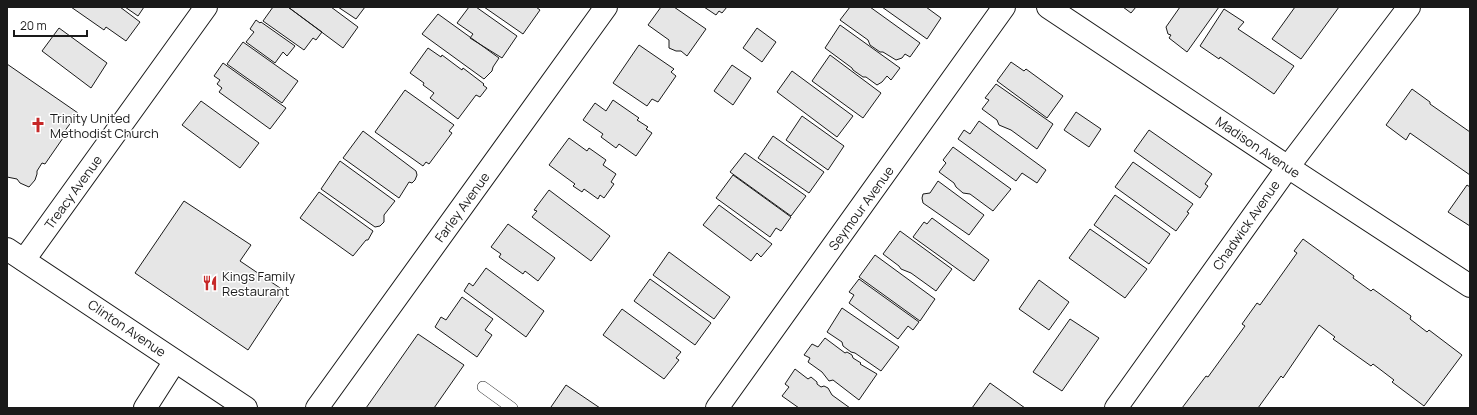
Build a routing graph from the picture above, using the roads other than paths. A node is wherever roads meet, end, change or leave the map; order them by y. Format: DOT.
graph roads {
  1 [pos="206,7"];
  2 [pos="606,7"];
  3 [pos="1004,7"];
  4 [pos="1048,7"];
  5 [pos="1409,7"];
  6 [pos="1288,167"];
  7 [pos="16,254"];
  8 [pos="1470,286"];
  9 [pos="175,361"];
  10 [pos="483,387"];
  11 [pos="144,408"];
  12 [pos="246,408"];
  13 [pos="317,408"];
  14 [pos="512,408"];
  15 [pos="717,408"];
  16 [pos="1116,408"];
  1 -- 7 [label="street, Treacy Avenue"];
  2 -- 13 [label="street, Farley Avenue"];
  3 -- 15 [label="street, Seymour Avenue"];
  4 -- 6 [label="street, Madison Avenue"];
  5 -- 6 [label="street, Chadwick Avenue"];
  6 -- 8 [label="street, Madison Avenue"];
  6 -- 16 [label="street, Chadwick Avenue"];
  7 -- 9 [label="street, Clinton Avenue"];
  9 -- 11 [label="street"];
  9 -- 12 [label="street, Clinton Avenue"];
  10 -- 14 [label="lane"];
}
